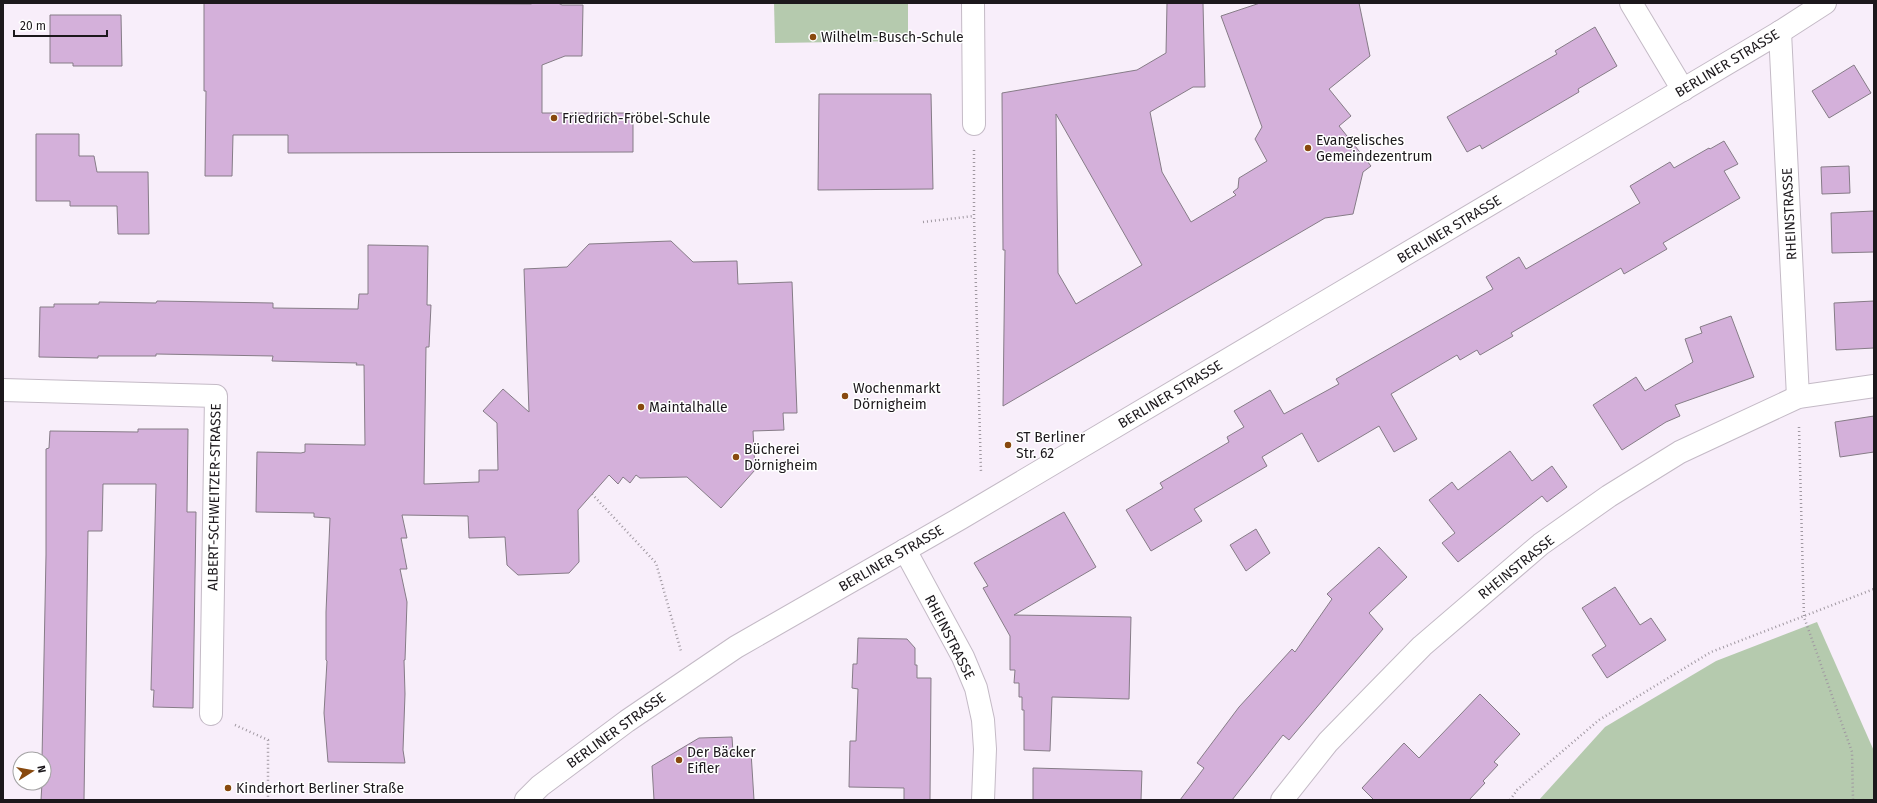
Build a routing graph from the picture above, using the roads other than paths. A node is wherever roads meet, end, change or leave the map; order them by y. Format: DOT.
graph roads {
  1 [pos="973,3"];
  2 [pos="1631,3"];
  3 [pos="1825,3"];
  4 [pos="1780,32"];
  5 [pos="1683,90"];
  6 [pos="974,124"];
  7 [pos="1874,386"];
  8 [pos="3,390"];
  9 [pos="1798,397"];
  10 [pos="905,550"];
  11 [pos="211,714"];
  12 [pos="526,800"];
  13 [pos="983,800"];
  14 [pos="1282,800"];
  1 -- 6 [label="street"];
  2 -- 5 [label="street"];
  3 -- 4 [label="street, BERLINER STRASSE"];
  4 -- 5 [label="street, BERLINER STRASSE"];
  4 -- 9 [label="street, RHEINSTRASSE"];
  5 -- 10 [label="street, BERLINER STRASSE"];
  7 -- 9 [label="street, RHEINSTRASSE"];
  8 -- 11 [label="street, ALBERT-SCHWEITZER-STRASSE"];
  9 -- 14 [label="street, RHEINSTRASSE"];
  10 -- 12 [label="street, BERLINER STRASSE"];
  10 -- 13 [label="street, RHEINSTRASSE"];
}
